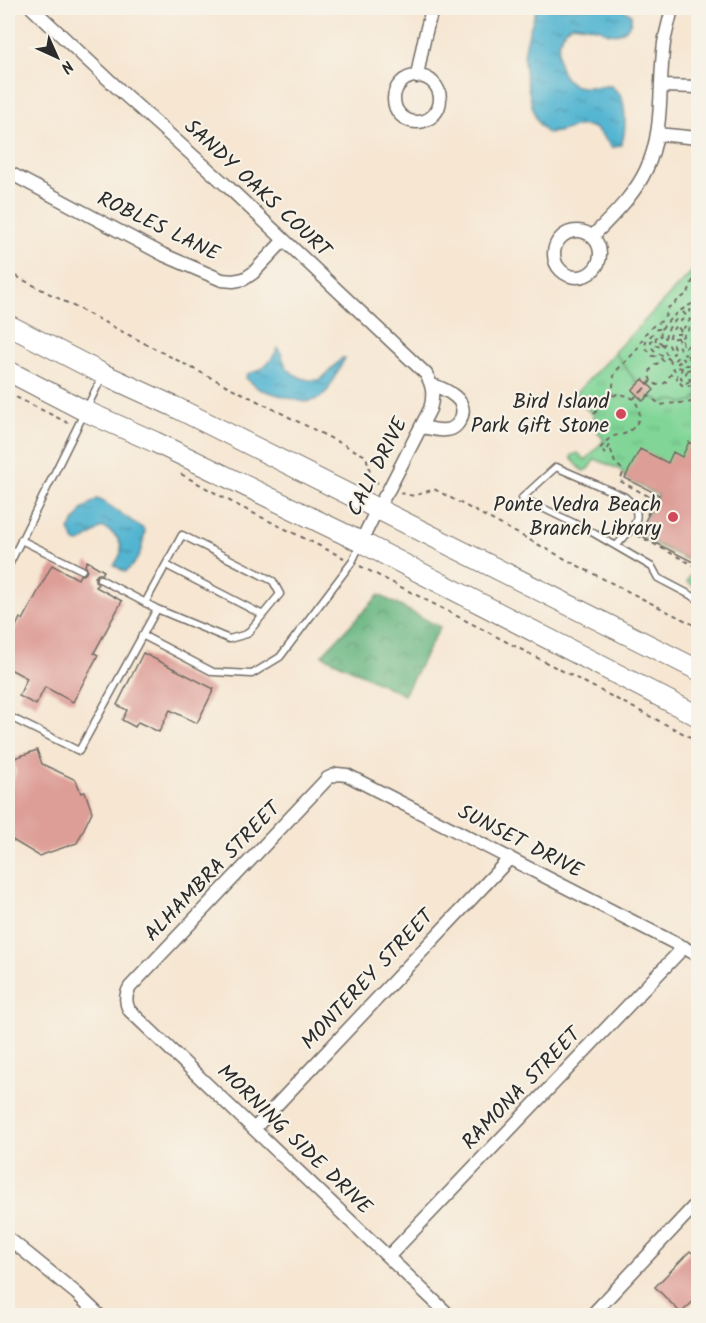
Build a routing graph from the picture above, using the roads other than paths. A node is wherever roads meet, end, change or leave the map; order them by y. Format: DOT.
graph roads {
  1 [pos="32,8"];
  2 [pos="434,8"];
  3 [pos="672,8"];
  4 [pos="417,76"];
  5 [pos="661,86"];
  6 [pos="699,87"];
  7 [pos="657,134"];
  8 [pos="699,138"];
  9 [pos="8,172"];
  10 [pos="592,237"];
  11 [pos="284,240"];
  12 [pos="8,325"];
  13 [pos="8,371"];
  14 [pos="103,374"];
  15 [pos="432,385"];
  16 [pos="85,411"];
  17 [pos="421,426"];
  18 [pos="377,509"];
  19 [pos="21,540"];
  20 [pos="361,542"];
  21 [pos="616,546"];
  22 [pos="166,565"];
  23 [pos="8,567"];
  24 [pos="82,570"];
  25 [pos="100,579"];
  26 [pos="699,599"];
  27 [pos="145,603"];
  28 [pos="157,609"];
  29 [pos="263,615"];
  30 [pos="142,635"];
  31 [pos="699,670"];
  32 [pos="8,716"];
  33 [pos="699,716"];
  34 [pos="324,783"];
  35 [pos="510,858"];
  36 [pos="684,947"];
  37 [pos="699,955"];
  38 [pos="130,987"];
  39 [pos="254,1129"];
  40 [pos="699,1202"];
  41 [pos="8,1238"];
  42 [pos="388,1257"];
  43 [pos="100,1316"];
  44 [pos="450,1316"];
  45 [pos="591,1316"];
  1 -- 11 [label="street, SANDY OAKS COURT"];
  2 -- 4 [label="street"];
  3 -- 5 [label="street"];
  5 -- 6 [label="street"];
  5 -- 7 [label="street"];
  7 -- 8 [label="street"];
  7 -- 10 [label="street"];
  9 -- 11 [label="street, ROBLES LANE"];
  11 -- 15 [label="street, SANDY OAKS COURT"];
  12 -- 14 [label="main road"];
  13 -- 16 [label="main road"];
  14 -- 16 [label="lane"];
  14 -- 18 [label="main road"];
  15 -- 17 [label="street, CALI DRIVE"];
  15 -- 17 [label="street"];
  16 -- 19 [label="lane"];
  16 -- 20 [label="main road"];
  17 -- 18 [label="street, CALI DRIVE"];
  18 -- 20 [label="street, CALI DRIVE"];
  18 -- 31 [label="main road"];
  19 -- 23 [label="lane"];
  19 -- 24 [label="lane"];
  20 -- 30 [label="lane"];
  20 -- 33 [label="main road"];
  21 -- 21 [label="lane"];
  21 -- 26 [label="lane"];
  22 -- 27 [label="lane"];
  22 -- 29 [label="lane"];
  22 -- 29 [label="lane"];
  25 -- 27 [label="lane"];
  27 -- 28 [label="lane"];
  28 -- 29 [label="lane"];
  28 -- 30 [label="lane"];
  30 -- 32 [label="lane"];
  34 -- 35 [label="street, SUNSET DRIVE"];
  34 -- 38 [label="street, ALHAMBRA STREET"];
  35 -- 36 [label="street, SUNSET DRIVE"];
  35 -- 39 [label="street, MONTEREY STREET"];
  36 -- 37 [label="street, SUNSET DRIVE"];
  36 -- 42 [label="street, RAMONA STREET"];
  38 -- 39 [label="street, MORNING SIDE DRIVE"];
  39 -- 42 [label="street, MORNING SIDE DRIVE"];
  40 -- 45 [label="street"];
  41 -- 43 [label="street"];
  42 -- 44 [label="street, MORNING SIDE DRIVE"];
}
